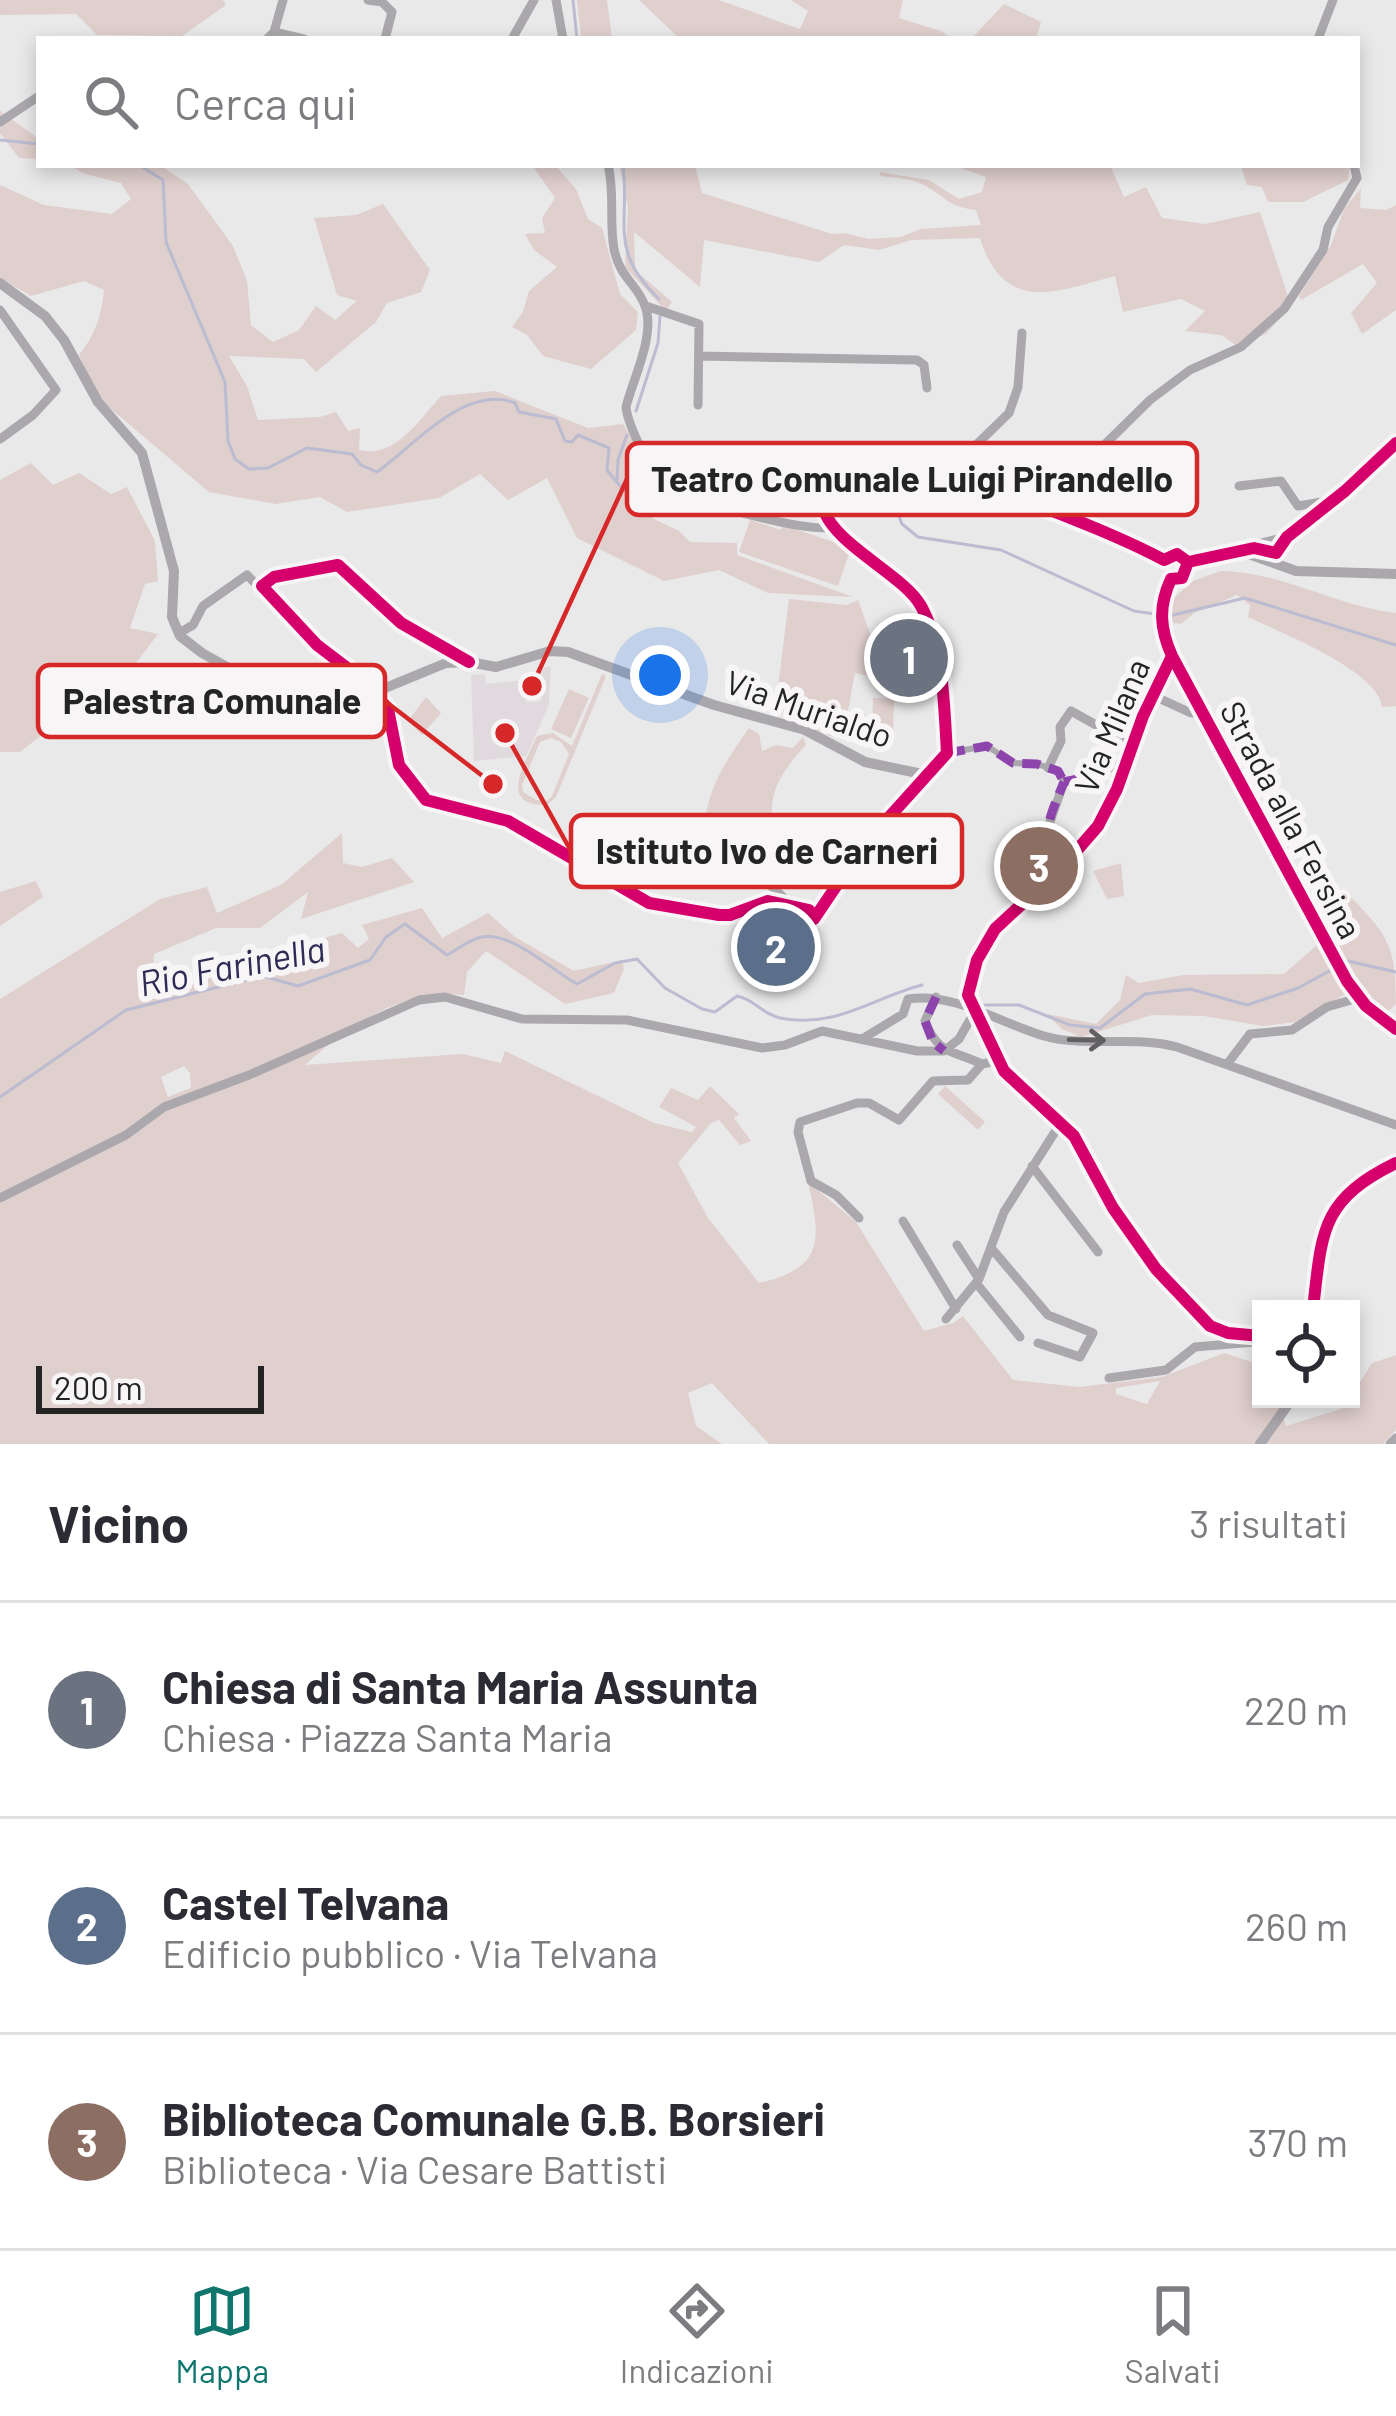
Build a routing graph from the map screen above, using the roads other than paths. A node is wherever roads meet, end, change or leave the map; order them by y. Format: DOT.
graph roads {
  1 [pos="284,0"];
  2 [pos="368,0"];
  3 [pos="534,0"];
  4 [pos="556,0"];
  5 [pos="1333,0"];
  6 [pos="270,36"];
  7 [pos="386,36"];
  8 [pos="514,36"];
  9 [pos="562,36"];
  10 [pos="1319,36"];
  11 [pos="36,98"];
  12 [pos="0,122"];
  13 [pos="609,168"];
  14 [pos="1355,168"];
  15 [pos="0,283"];
  16 [pos="646,306"];
  17 [pos="0,310"];
  18 [pos="1022,333"];
  19 [pos="700,356"];
  20 [pos="927,388"];
  21 [pos="698,405"];
  22 [pos="0,439"];
  23 [pos="1396,443"];
  24 [pos="1058,466"];
  25 [pos="1239,486"];
  26 [pos="1004,493"];
  27 [pos="1327,506"];
  28 [pos="832,528"];
  29 [pos="1287,537"];
  30 [pos="1256,552"];
  31 [pos="1278,558"];
  32 [pos="1165,560"];
  33 [pos="1188,562"];
  34 [pos="1396,574"];
  35 [pos="1169,584"];
  36 [pos="262,590"];
  37 [pos="178,633"];
  38 [pos="1172,656"];
  39 [pos="470,662"];
  40 [pos="373,693"];
  41 [pos="1154,696"];
  42 [pos="1202,712"];
  43 [pos="1132,746"];
  44 [pos="947,753"];
  45 [pos="1127,760"];
  46 [pos="1048,768"];
  47 [pos="927,775"];
  48 [pos="1064,782"];
  49 [pos="584,822"];
  50 [pos="1046,833"];
  51 [pos="1055,872"];
  52 [pos="789,904"];
  53 [pos="936,998"];
  54 [pos="1358,998"];
  55 [pos="975,1011"];
  56 [pos="1396,1029"];
  57 [pos="862,1039"];
  58 [pos="944,1051"];
  59 [pos="998,1061"];
  60 [pos="1228,1063"];
  61 [pos="982,1064"];
  62 [pos="1060,1124"];
  63 [pos="1396,1126"];
  64 [pos="1396,1163"];
  65 [pos="1031,1166"];
  66 [pos="0,1198"];
  67 [pos="859,1218"];
  68 [pos="903,1220"];
  69 [pos="957,1245"];
  70 [pos="992,1249"];
  71 [pos="1098,1252"];
  72 [pos="978,1281"];
  73 [pos="1314,1300"];
  74 [pos="956,1309"];
  75 [pos="946,1319"];
  76 [pos="1020,1336"];
  77 [pos="1252,1336"];
  78 [pos="1252,1342"];
  79 [pos="1038,1343"];
  80 [pos="1109,1378"];
  81 [pos="1286,1408"];
  82 [pos="1260,1444"];
  1 -- 6 [label="street"];
  2 -- 7 [label="street"];
  3 -- 8 [label="street"];
  4 -- 9 [label="street"];
  5 -- 10 [label="street"];
  11 -- 12 [label="street"];
  13 -- 16 [label="street"];
  14 -- 24 [label="street"];
  15 -- 37 [label="street"];
  16 -- 19 [label="street"];
  16 -- 28 [label="street"];
  17 -- 22 [label="street"];
  18 -- 26 [label="street"];
  19 -- 20 [label="street"];
  19 -- 21 [label="street"];
  23 -- 27 [label="street"];
  25 -- 27 [label="street"];
  26 -- 28 [label="street"];
  26 -- 32 [label="street"];
  27 -- 29 [label="street"];
  28 -- 44 [label="street"];
  29 -- 30 [label="street"];
  29 -- 31 [label="street"];
  30 -- 31 [label="street"];
  30 -- 33 [label="street"];
  31 -- 34 [label="street"];
  32 -- 33 [label="street"];
  32 -- 35 [label="street"];
  33 -- 35 [label="street"];
  35 -- 38 [label="street, Strada alla Fersina"];
  36 -- 37 [label="street"];
  36 -- 39 [label="street"];
  36 -- 40 [label="street"];
  37 -- 40 [label="street"];
  38 -- 41 [label="street, Via Milana"];
  38 -- 42 [label="street, Strada alla Fersina"];
  39 -- 40 [label="street, Via Murialdo"];
  39 -- 47 [label="street, Via Murialdo"];
  40 -- 52 [label="street"];
  41 -- 42 [label="street, Via Milana"];
  41 -- 43 [label="street, Via Milana"];
  42 -- 54 [label="street, Strada alla Fersina"];
  43 -- 45 [label="street, Via Milana"];
  43 -- 46 [label="street"];
  44 -- 46 [label="street"];
  44 -- 47 [label="street"];
  45 -- 48 [label="street"];
  45 -- 51 [label="street, Via Milana"];
  46 -- 48 [label="street"];
  47 -- 52 [label="street"];
  48 -- 50 [label="street"];
  49 -- 52 [label="street"];
  50 -- 51 [label="street"];
  51 -- 55 [label="street, Via Milana"];
  53 -- 55 [label="street"];
  53 -- 57 [label="street"];
  53 -- 58 [label="street"];
  54 -- 56 [label="street, Strada alla Fersina"];
  54 -- 60 [label="street"];
  55 -- 58 [label="street"];
  55 -- 59 [label="street"];
  55 -- 60 [label="street, one-way"];
  57 -- 58 [label="street"];
  57 -- 66 [label="street"];
  58 -- 61 [label="street"];
  59 -- 61 [label="street"];
  59 -- 62 [label="street"];
  60 -- 63 [label="street"];
  61 -- 67 [label="street"];
  62 -- 65 [label="street"];
  62 -- 77 [label="street"];
  64 -- 73 [label="street"];
  65 -- 70 [label="street"];
  65 -- 71 [label="street"];
  68 -- 74 [label="street"];
  69 -- 72 [label="street"];
  70 -- 72 [label="street"];
  70 -- 79 [label="street"];
  72 -- 74 [label="street"];
  72 -- 76 [label="street"];
  74 -- 75 [label="street"];
  78 -- 80 [label="street"];
  81 -- 82 [label="street"];
}
